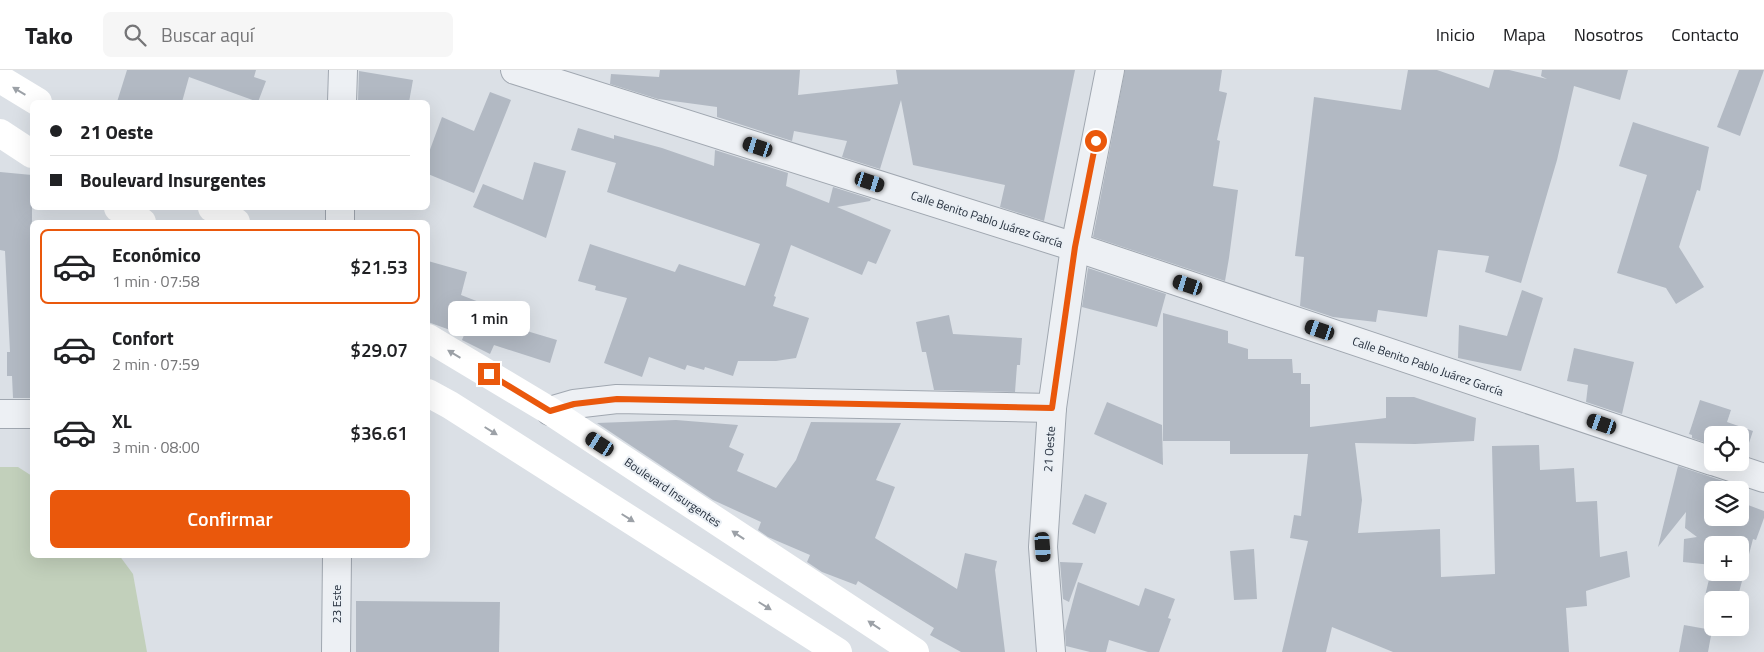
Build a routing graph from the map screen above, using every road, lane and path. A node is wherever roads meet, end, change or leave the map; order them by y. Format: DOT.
graph roads {
  1 [pos="343,70"];
  2 [pos="515,70"];
  3 [pos="1110,70"];
  4 [pos="0,79"];
  5 [pos="35,100"];
  6 [pos="342,100"];
  7 [pos="0,134"];
  8 [pos="30,153"];
  9 [pos="121,210"];
  10 [pos="215,210"];
  11 [pos="139,220"];
  12 [pos="233,220"];
  13 [pos="1075,247"];
  14 [pos="430,339"];
  15 [pos="430,394"];
  16 [pos="1052,408"];
  17 [pos="550,411"];
  18 [pos="0,414"];
  19 [pos="30,414"];
  20 [pos="1704,459"];
  21 [pos="1742,471"];
  22 [pos="1764,478"];
  23 [pos="336,558"];
  24 [pos="336,652"];
  25 [pos="838,652"];
  26 [pos="915,652"];
  27 [pos="1051,652"];
  1 -- 6 [label="street"];
  2 -- 13 [label="street, Calle Benito Pablo Juárez García"];
  3 -- 13 [label="street, 21 Oeste"];
  5 -- 4 [label="main road, one-way"];
  7 -- 8 [label="main road"];
  9 -- 11 [label="main road"];
  10 -- 12 [label="main road"];
  13 -- 16 [label="street, 21 Oeste"];
  13 -- 20 [label="street, Calle Benito Pablo Juárez García"];
  17 -- 14 [label="main road, Boulevard Insurgentes, one-way"];
  15 -- 25 [label="main road, one-way"];
  16 -- 17 [label="street"];
  16 -- 27 [label="street, 21 Oeste"];
  26 -- 17 [label="main road, Boulevard Insurgentes, one-way"];
  18 -- 19 [label="street"];
  21 -- 22 [label="street, Calle Benito Pablo Juárez García"];
  23 -- 24 [label="street, 23 Este"];
}
